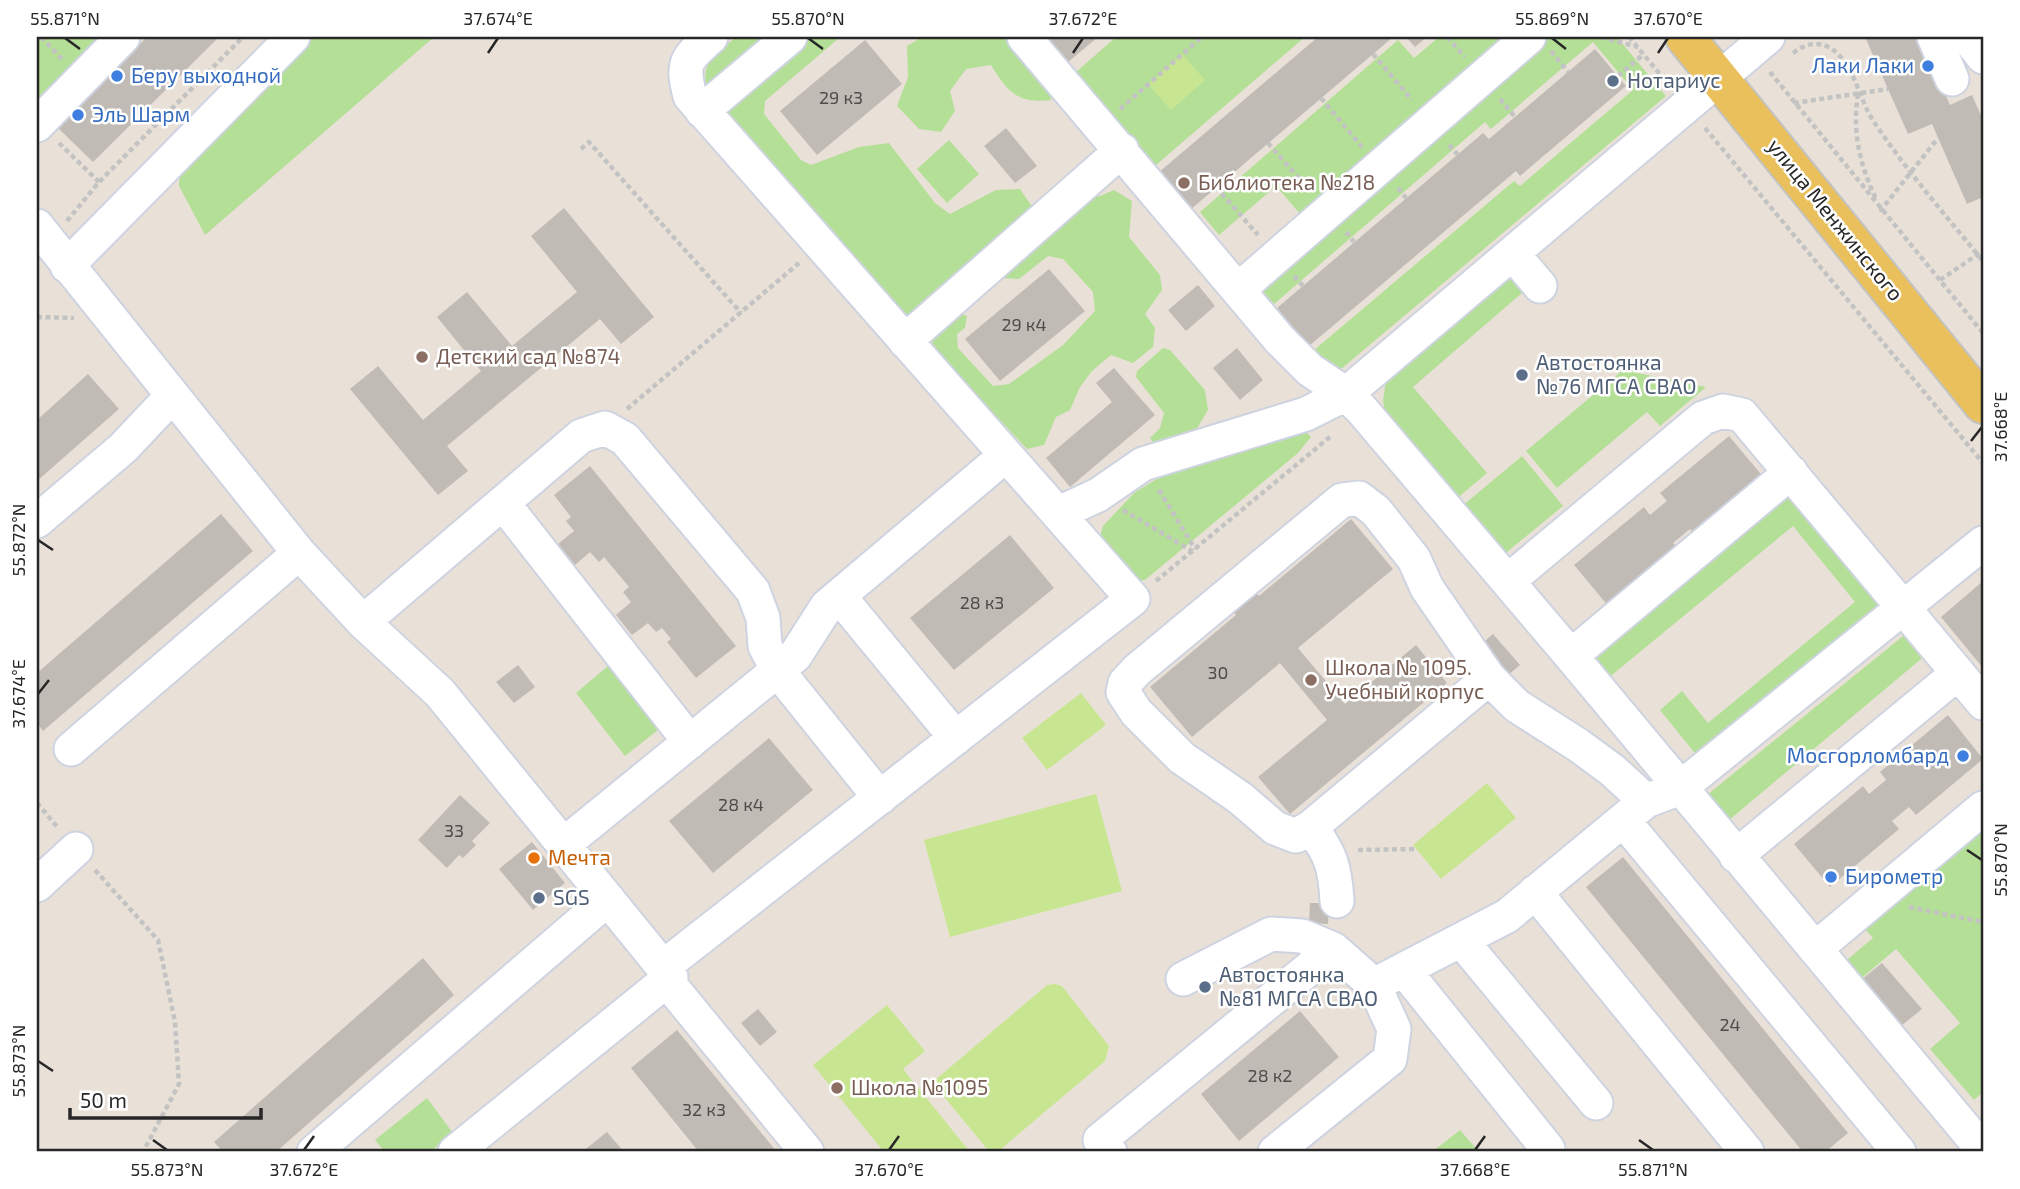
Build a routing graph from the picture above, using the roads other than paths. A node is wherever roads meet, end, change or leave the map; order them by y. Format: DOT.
graph roads {
  1 [pos="123,37"];
  2 [pos="293,37"];
  3 [pos="711,37"];
  4 [pos="790,37"];
  5 [pos="1024,37"];
  6 [pos="1530,37"];
  7 [pos="1685,37"];
  8 [pos="1934,37"];
  9 [pos="1967,37"];
  10 [pos="1778,53"];
  11 [pos="1983,57"];
  12 [pos="1720,78"];
  13 [pos="1952,79"];
  14 [pos="702,110"];
  15 [pos="38,124"];
  16 [pos="1111,137"];
  17 [pos="51,245"];
  18 [pos="1513,254"];
  19 [pos="1540,286"];
  20 [pos="1238,290"];
  21 [pos="905,341"];
  22 [pos="172,396"];
  23 [pos="1354,402"];
  24 [pos="1983,404"];
  25 [pos="1006,455"];
  26 [pos="1791,472"];
  27 [pos="503,503"];
  28 [pos="1059,513"];
  29 [pos="37,521"];
  30 [pos="1983,543"];
  31 [pos="299,553"];
  32 [pos="1508,581"];
  33 [pos="839,596"];
  34 [pos="1903,606"];
  35 [pos="363,622"];
  36 [pos="1571,656"];
  37 [pos="778,671"];
  38 [pos="1958,673"];
  39 [pos="1489,678"];
  40 [pos="1983,703"];
  41 [pos="956,738"];
  42 [pos="690,742"];
  43 [pos="71,750"];
  44 [pos="1680,788"];
  45 [pos="880,798"];
  46 [pos="1983,808"];
  47 [pos="1635,810"];
  48 [pos="1319,839"];
  49 [pos="563,845"];
  50 [pos="76,849"];
  51 [pos="1736,856"];
  52 [pos="37,885"];
  53 [pos="1535,892"];
  54 [pos="608,899"];
  55 [pos="1337,901"];
  56 [pos="1461,940"];
  57 [pos="1334,949"];
  58 [pos="1815,949"];
  59 [pos="1404,970"];
  60 [pos="664,974"];
  61 [pos="1183,979"];
  62 [pos="1374,985"];
  63 [pos="1596,1103"];
  64 [pos="1973,1115"];
  65 [pos="1548,1149"];
  66 [pos="1983,1150"];
  67 [pos="460,1151"];
  68 [pos="314,1152"];
  69 [pos="807,1152"];
  70 [pos="1110,1152"];
  71 [pos="1275,1152"];
  72 [pos="1747,1152"];
  73 [pos="1899,1152"];
  1 -- 15 [label="lane"];
  2 -- 17 [label="lane"];
  3 -- 14 [label="lane"];
  4 -- 14 [label="lane"];
  5 -- 16 [label="lane"];
  6 -- 20 [label="lane"];
  7 -- 12 [label="main road, улица Менжинского"];
  8 -- 13 [label="lane"];
  9 -- 11 [label="lane"];
  10 -- 12 [label="lane"];
  12 -- 18 [label="lane"];
  12 -- 24 [label="main road, улица Менжинского"];
  14 -- 21 [label="lane"];
  16 -- 20 [label="lane"];
  16 -- 21 [label="lane"];
  17 -- 22 [label="lane"];
  18 -- 19 [label="lane"];
  18 -- 23 [label="lane"];
  20 -- 23 [label="lane"];
  21 -- 25 [label="lane"];
  22 -- 29 [label="lane"];
  22 -- 31 [label="lane"];
  23 -- 28 [label="lane"];
  23 -- 32 [label="lane"];
  25 -- 28 [label="lane"];
  25 -- 33 [label="lane"];
  26 -- 32 [label="lane"];
  26 -- 34 [label="lane"];
  26 -- 36 [label="lane"];
  27 -- 35 [label="lane"];
  27 -- 37 [label="lane"];
  27 -- 42 [label="lane"];
  28 -- 41 [label="lane"];
  30 -- 34 [label="lane"];
  31 -- 35 [label="lane"];
  31 -- 43 [label="lane"];
  32 -- 36 [label="lane"];
  33 -- 37 [label="lane"];
  33 -- 41 [label="lane"];
  34 -- 38 [label="lane"];
  34 -- 44 [label="lane"];
  35 -- 49 [label="lane"];
  36 -- 44 [label="lane"];
  37 -- 42 [label="lane"];
  37 -- 45 [label="lane"];
  38 -- 40 [label="lane"];
  38 -- 51 [label="lane"];
  39 -- 47 [label="lane"];
  39 -- 48 [label="lane"];
  39 -- 48 [label="lane"];
  41 -- 45 [label="lane"];
  42 -- 49 [label="lane"];
  44 -- 47 [label="lane"];
  44 -- 51 [label="lane"];
  45 -- 60 [label="lane"];
  46 -- 58 [label="lane"];
  47 -- 53 [label="lane"];
  47 -- 73 [label="lane"];
  48 -- 55 [label="lane"];
  49 -- 54 [label="lane"];
  50 -- 52 [label="lane"];
  51 -- 58 [label="lane"];
  53 -- 56 [label="lane"];
  53 -- 72 [label="lane"];
  54 -- 60 [label="lane"];
  54 -- 68 [label="lane"];
  56 -- 59 [label="lane"];
  56 -- 63 [label="lane"];
  57 -- 61 [label="lane"];
  57 -- 62 [label="lane"];
  57 -- 70 [label="lane"];
  58 -- 64 [label="lane"];
  59 -- 62 [label="lane"];
  59 -- 65 [label="lane"];
  60 -- 67 [label="lane"];
  60 -- 69 [label="lane"];
  62 -- 71 [label="lane"];
  64 -- 66 [label="lane"];
}
